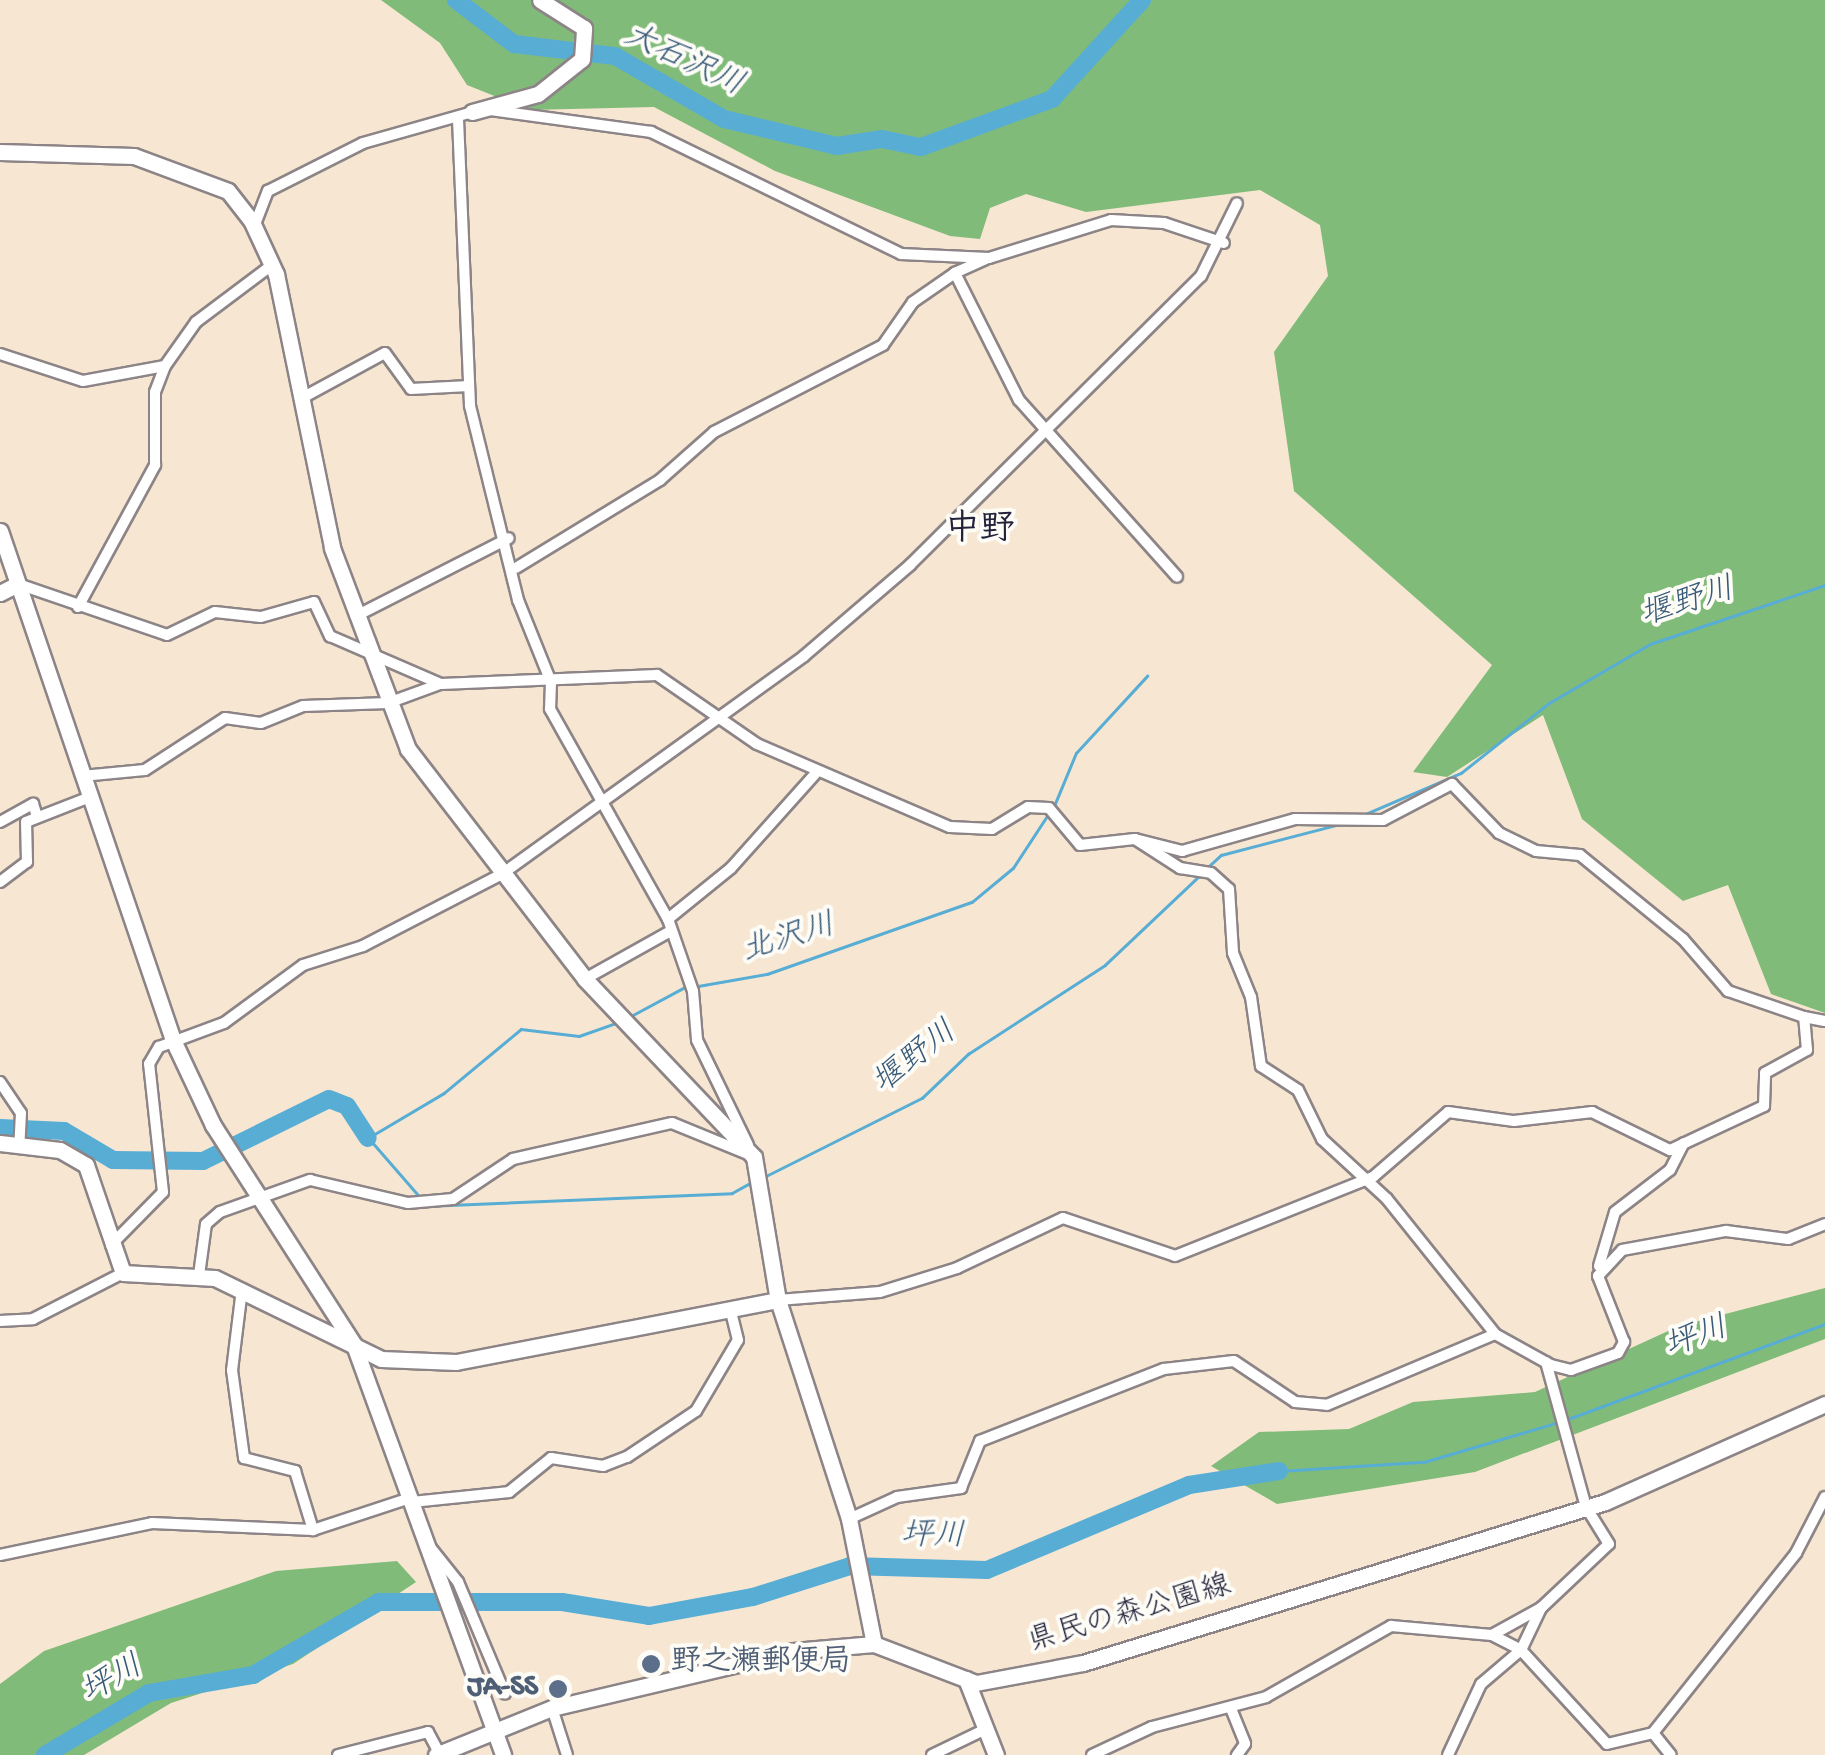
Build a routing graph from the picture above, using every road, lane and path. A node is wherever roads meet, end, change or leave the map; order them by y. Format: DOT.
graph roads {
  1 [pos="540,0"];
  2 [pos="466,115"];
  3 [pos="0,152"];
  4 [pos="1237,203"];
  5 [pos="254,227"];
  6 [pos="1224,243"];
  7 [pos="989,258"];
  8 [pos="272,265"];
  9 [pos="955,273"];
  10 [pos="0,354"];
  11 [pos="165,366"];
  12 [pos="469,386"];
  13 [pos="302,398"];
  14 [pos="1041,433"];
  15 [pos="0,530"];
  16 [pos="509,538"];
  17 [pos="516,568"];
  18 [pos="1177,577"];
  19 [pos="18,584"];
  20 [pos="0,592"];
  21 [pos="78,607"];
  22 [pos="358,616"];
  23 [pos="372,657"];
  24 [pos="552,682"];
  25 [pos="441,684"];
  26 [pos="388,703"];
  27 [pos="713,715"];
  28 [pos="815,774"];
  29 [pos="82,776"];
  30 [pos="90,796"];
  31 [pos="602,796"];
  32 [pos="38,816"];
  33 [pos="0,822"];
  34 [pos="1134,839"];
  35 [pos="502,874"];
  36 [pos="0,882"];
  37 [pos="668,918"];
  38 [pos="668,932"];
  39 [pos="586,979"];
  40 [pos="1804,1017"];
  41 [pos="1825,1021"];
  42 [pos="173,1040"];
  43 [pos="0,1082"];
  44 [pos="0,1143"];
  45 [pos="19,1143"];
  46 [pos="1684,1143"];
  47 [pos="759,1171"];
  48 [pos="1356,1179"];
  49 [pos="260,1197"];
  50 [pos="1825,1224"];
  51 [pos="108,1247"];
  52 [pos="1599,1266"];
  53 [pos="123,1273"];
  54 [pos="199,1276"];
  55 [pos="242,1288"];
  56 [pos="778,1300"];
  57 [pos="730,1308"];
  58 [pos="0,1321"];
  59 [pos="1494,1334"];
  60 [pos="354,1346"];
  61 [pos="1546,1362"];
  62 [pos="1825,1405"];
  63 [pos="1825,1497"];
  64 [pos="411,1500"];
  65 [pos="1586,1507"];
  66 [pos="850,1525"];
  67 [pos="313,1530"];
  68 [pos="427,1542"];
  69 [pos="0,1555"];
  70 [pos="1541,1608"];
  71 [pos="1492,1634"];
  72 [pos="874,1644"];
  73 [pos="1521,1650"];
  74 [pos="966,1679"];
  75 [pos="505,1694"];
  76 [pos="552,1708"];
  77 [pos="1232,1711"];
  78 [pos="496,1728"];
  79 [pos="984,1730"];
  80 [pos="1653,1733"];
  81 [pos="438,1754"];
  82 [pos="338,1755"];
  83 [pos="503,1755"];
  84 [pos="567,1755"];
  85 [pos="932,1755"];
  86 [pos="996,1755"];
  87 [pos="1092,1755"];
  88 [pos="1238,1755"];
  89 [pos="1448,1755"];
  90 [pos="1670,1755"];
  1 -- 2 [label="street"];
  2 -- 5 [label="street"];
  2 -- 7 [label="street"];
  2 -- 12 [label="street"];
  3 -- 5 [label="street"];
  4 -- 6 [label="street"];
  5 -- 8 [label="street"];
  6 -- 7 [label="street"];
  6 -- 14 [label="street"];
  7 -- 9 [label="street"];
  8 -- 11 [label="street"];
  8 -- 13 [label="street"];
  9 -- 14 [label="street"];
  9 -- 17 [label="street"];
  10 -- 11 [label="street"];
  11 -- 21 [label="street"];
  12 -- 13 [label="street"];
  12 -- 16 [label="street"];
  13 -- 22 [label="street"];
  14 -- 18 [label="street"];
  14 -- 27 [label="street"];
  15 -- 19 [label="street"];
  16 -- 17 [label="street"];
  16 -- 22 [label="street"];
  17 -- 24 [label="street"];
  19 -- 20 [label="street"];
  19 -- 21 [label="street"];
  19 -- 29 [label="street"];
  21 -- 23 [label="street"];
  22 -- 23 [label="street"];
  23 -- 25 [label="street"];
  23 -- 26 [label="street"];
  24 -- 25 [label="street"];
  24 -- 27 [label="street"];
  24 -- 31 [label="street"];
  25 -- 26 [label="street"];
  26 -- 29 [label="street"];
  26 -- 35 [label="street"];
  27 -- 28 [label="street"];
  27 -- 31 [label="street"];
  28 -- 34 [label="street"];
  28 -- 37 [label="street"];
  29 -- 30 [label="street"];
  30 -- 32 [label="street"];
  30 -- 42 [label="street"];
  31 -- 35 [label="street"];
  31 -- 37 [label="street"];
  32 -- 33 [label="street"];
  32 -- 36 [label="street"];
  34 -- 40 [label="street"];
  34 -- 48 [label="street"];
  35 -- 39 [label="street"];
  35 -- 42 [label="street"];
  37 -- 38 [label="street"];
  38 -- 39 [label="street"];
  38 -- 47 [label="street"];
  39 -- 47 [label="street"];
  40 -- 41 [label="street"];
  40 -- 46 [label="street"];
  42 -- 49 [label="street"];
  42 -- 51 [label="street"];
  43 -- 45 [label="street"];
  44 -- 45 [label="street"];
  45 -- 51 [label="street"];
  46 -- 48 [label="street"];
  46 -- 52 [label="street"];
  47 -- 49 [label="street"];
  47 -- 56 [label="street"];
  48 -- 56 [label="street"];
  48 -- 59 [label="street"];
  49 -- 54 [label="street"];
  49 -- 60 [label="street"];
  50 -- 52 [label="street"];
  51 -- 53 [label="street"];
  52 -- 61 [label="street"];
  53 -- 54 [label="street"];
  53 -- 58 [label="street"];
  54 -- 55 [label="street"];
  55 -- 60 [label="street"];
  55 -- 67 [label="street"];
  56 -- 57 [label="street"];
  56 -- 66 [label="street"];
  57 -- 60 [label="street"];
  57 -- 64 [label="street"];
  59 -- 61 [label="street"];
  59 -- 66 [label="street"];
  60 -- 64 [label="street"];
  61 -- 65 [label="street"];
  62 -- 65 [label="street, 県民の森公園線"];
  63 -- 80 [label="street"];
  64 -- 67 [label="street"];
  64 -- 68 [label="street"];
  65 -- 70 [label="street"];
  65 -- 74 [label="street, 県民の森公園線"];
  66 -- 72 [label="street"];
  67 -- 69 [label="street"];
  68 -- 75 [label="street"];
  68 -- 78 [label="street"];
  70 -- 71 [label="street"];
  70 -- 73 [label="street"];
  71 -- 73 [label="street"];
  71 -- 77 [label="street"];
  72 -- 74 [label="street"];
  72 -- 76 [label="street"];
  73 -- 80 [label="street"];
  73 -- 89 [label="street"];
  74 -- 79 [label="street"];
  76 -- 78 [label="street"];
  76 -- 84 [label="street"];
  77 -- 87 [label="street"];
  77 -- 88 [label="street"];
  78 -- 81 [label="street"];
  78 -- 83 [label="street"];
  79 -- 85 [label="street"];
  79 -- 86 [label="street"];
  80 -- 90 [label="street"];
  81 -- 82 [label="street"];
}
